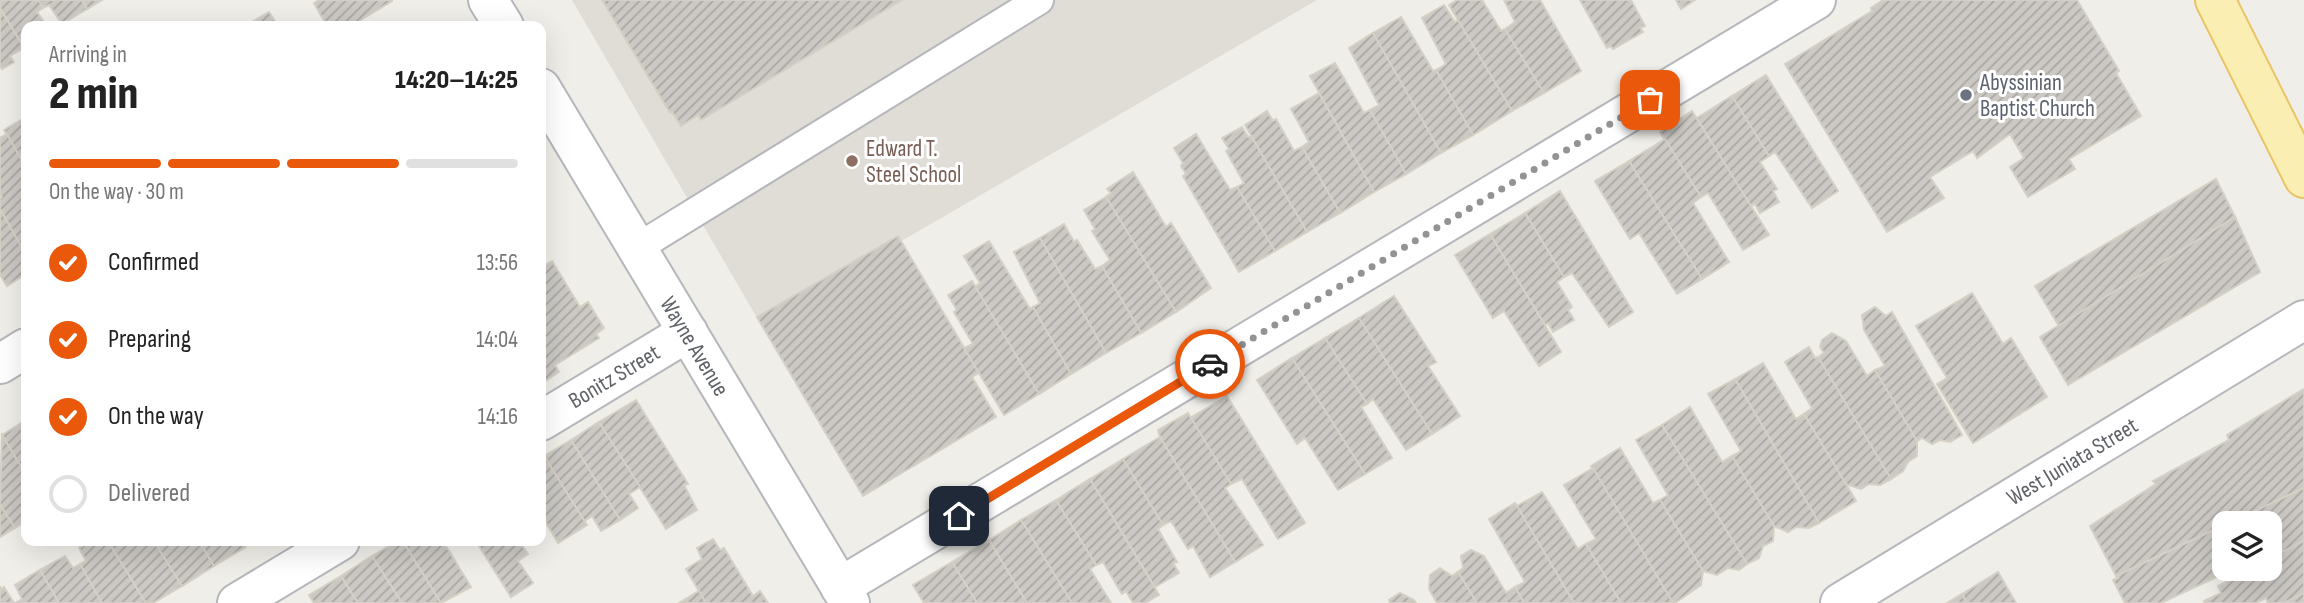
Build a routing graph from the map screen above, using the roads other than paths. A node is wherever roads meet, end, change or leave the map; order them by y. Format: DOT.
graph roads {
  1 [pos="488,0"];
  2 [pos="1039,0"];
  3 [pos="1816,0"];
  4 [pos="2215,0"];
  5 [pos="501,21"];
  6 [pos="546,96"];
  7 [pos="2301,162"];
  8 [pos="637,248"];
  9 [pos="2304,320"];
  10 [pos="688,332"];
  11 [pos="21,351"];
  12 [pos="0,364"];
  13 [pos="546,418"];
  14 [pos="332,546"];
  15 [pos="845,595"];
  16 [pos="237,603"];
  17 [pos="1840,603"];
  1 -- 5 [label="street"];
  2 -- 8 [label="lane"];
  3 -- 15 [label="street"];
  4 -- 7 [label="main road"];
  6 -- 8 [label="street, Wayne Avenue"];
  8 -- 10 [label="street, Wayne Avenue"];
  9 -- 17 [label="street, West Juniata Street"];
  10 -- 13 [label="street, Bonitz Street"];
  10 -- 15 [label="street, Wayne Avenue"];
  11 -- 12 [label="street"];
  14 -- 16 [label="street"];
}
